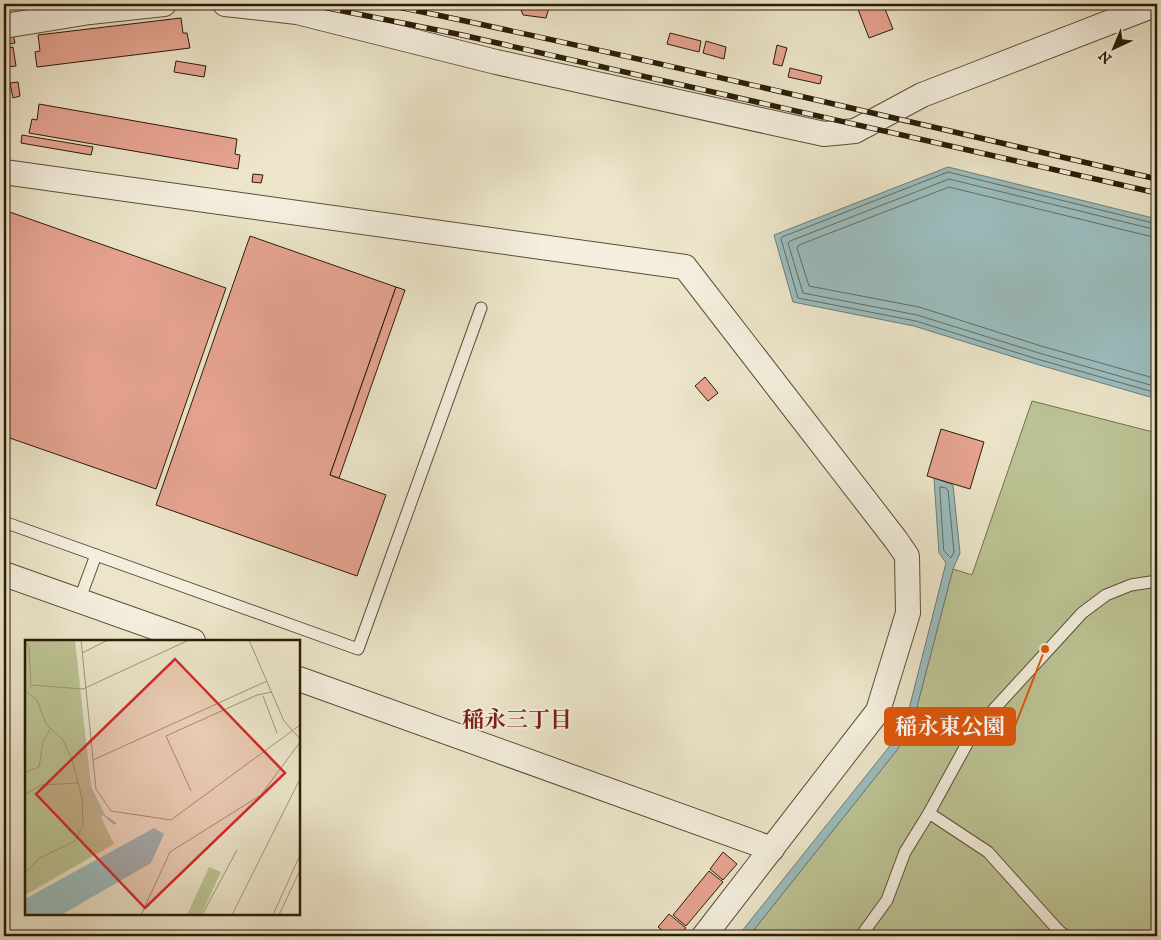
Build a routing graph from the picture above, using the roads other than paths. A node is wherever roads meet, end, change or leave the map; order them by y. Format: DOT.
graph roads {
  1 [pos="164,4"];
  2 [pos="225,4"];
  3 [pos="1157,4"];
  4 [pos="4,26"];
  5 [pos="4,172"];
  6 [pos="481,308"];
  7 [pos="4,522"];
  8 [pos="96,555"];
  9 [pos="4,574"];
  10 [pos="1157,580"];
  11 [pos="79,601"];
  12 [pos="190,640"];
  13 [pos="300,679"];
  14 [pos="929,813"];
  15 [pos="772,849"];
  16 [pos="704,936"];
  17 [pos="861,936"];
  18 [pos="1066,936"];
  1 -- 4 [label="street"];
  2 -- 3 [label="street"];
  5 -- 15 [label="street"];
  6 -- 8 [label="lane"];
  7 -- 8 [label="lane"];
  8 -- 11 [label="lane"];
  9 -- 11 [label="street"];
  10 -- 14 [label="lane"];
  11 -- 12 [label="street"];
  13 -- 15 [label="street"];
  14 -- 17 [label="lane"];
  14 -- 18 [label="lane"];
  15 -- 16 [label="street"];
}
